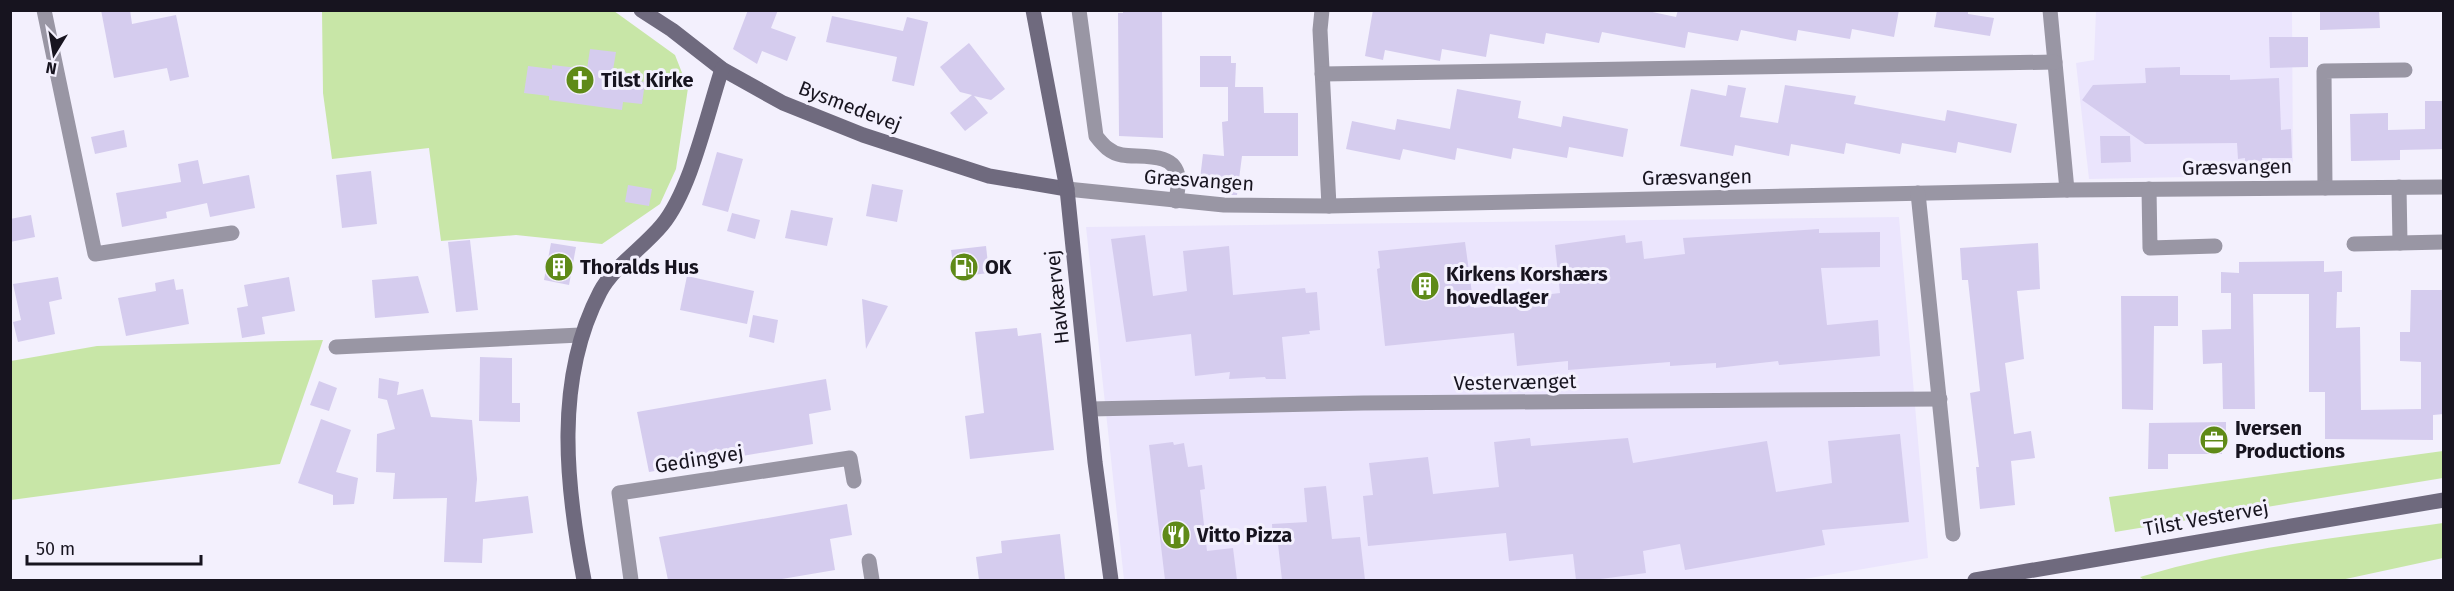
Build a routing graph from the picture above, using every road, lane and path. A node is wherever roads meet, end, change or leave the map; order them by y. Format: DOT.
graph roads {
  1 [pos="44,10"];
  2 [pos="640,10"];
  3 [pos="1033,10"];
  4 [pos="1080,10"];
  5 [pos="1322,10"];
  6 [pos="2050,10"];
  7 [pos="2055,62"];
  8 [pos="722,69"];
  9 [pos="2405,70"];
  10 [pos="1322,74"];
  11 [pos="2398,187"];
  12 [pos="2444,187"];
  13 [pos="2325,188"];
  14 [pos="1067,189"];
  15 [pos="2149,189"];
  16 [pos="2067,190"];
  17 [pos="1918,193"];
  18 [pos="1176,201"];
  19 [pos="1329,206"];
  20 [pos="232,233"];
  21 [pos="2444,242"];
  22 [pos="2400,243"];
  23 [pos="2354,244"];
  24 [pos="2215,246"];
  25 [pos="580,335"];
  26 [pos="336,347"];
  27 [pos="1940,399"];
  28 [pos="1090,409"];
  29 [pos="854,481"];
  30 [pos="2444,500"];
  31 [pos="1953,534"];
  32 [pos="869,561"];
  33 [pos="584,580"];
  34 [pos="631,580"];
  35 [pos="872,580"];
  36 [pos="1111,580"];
  37 [pos="1975,580"];
  1 -- 20 [label="street"];
  2 -- 8 [label="street, Bysmedevej"];
  3 -- 14 [label="street, Havkærvej"];
  4 -- 18 [label="street"];
  5 -- 10 [label="street"];
  6 -- 7 [label="street"];
  7 -- 10 [label="street"];
  7 -- 16 [label="street"];
  8 -- 14 [label="street, Bysmedevej"];
  8 -- 25 [label="street"];
  9 -- 13 [label="street"];
  10 -- 19 [label="street"];
  11 -- 12 [label="street, Græsvangen"];
  11 -- 13 [label="street, Græsvangen"];
  11 -- 22 [label="street"];
  13 -- 15 [label="street, Græsvangen"];
  14 -- 18 [label="street, Græsvangen"];
  14 -- 28 [label="street, Havkærvej"];
  15 -- 16 [label="street, Græsvangen"];
  15 -- 24 [label="street"];
  16 -- 17 [label="street, Græsvangen"];
  17 -- 19 [label="street, Græsvangen"];
  17 -- 27 [label="street"];
  18 -- 19 [label="street, Græsvangen"];
  21 -- 22 [label="street"];
  22 -- 23 [label="street"];
  25 -- 26 [label="street"];
  25 -- 33 [label="street"];
  27 -- 28 [label="street, Vestervænget"];
  27 -- 31 [label="street"];
  28 -- 36 [label="street, Havkærvej"];
  29 -- 34 [label="street, Gedingvej"];
  30 -- 37 [label="street, Tilst Vestervej"];
  32 -- 35 [label="street"];
}
